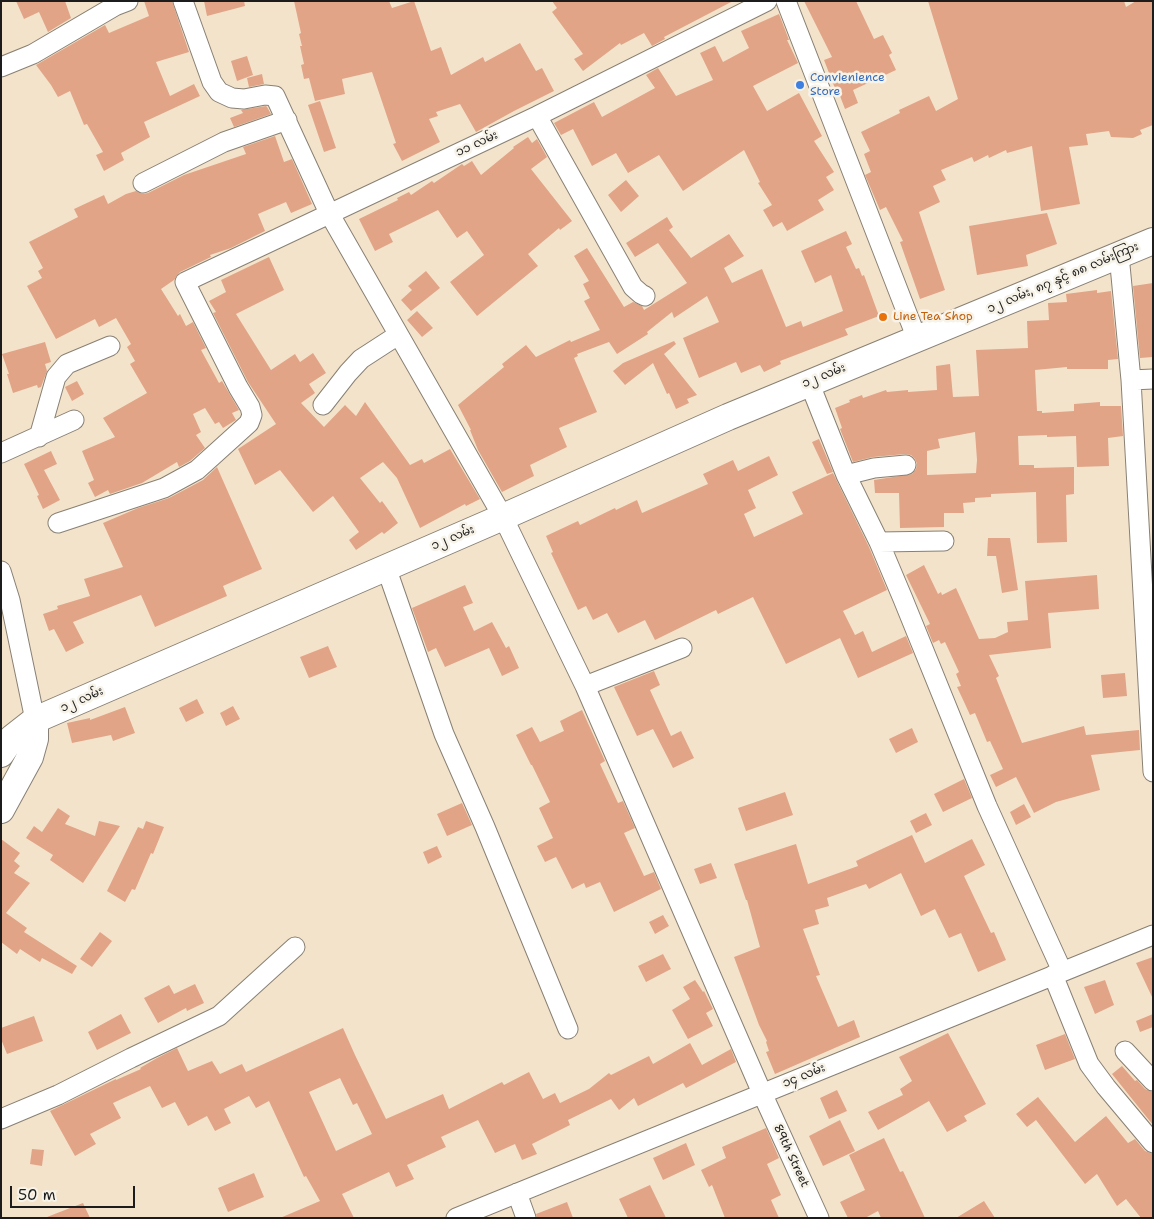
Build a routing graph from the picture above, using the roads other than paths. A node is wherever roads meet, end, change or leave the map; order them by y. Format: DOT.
graph roads {
  1 [pos="128,1"];
  2 [pos="183,1"];
  3 [pos="767,1"];
  4 [pos="786,1"];
  5 [pos="1,67"];
  6 [pos="537,116"];
  7 [pos="287,120"];
  8 [pos="143,183"];
  9 [pos="329,213"];
  10 [pos="1153,240"];
  11 [pos="1119,256"];
  12 [pos="645,296"];
  13 [pos="398,335"];
  14 [pos="917,339"];
  15 [pos="110,346"];
  16 [pos="1153,379"];
  17 [pos="1131,380"];
  18 [pos="809,382"];
  19 [pos="323,405"];
  20 [pos="74,420"];
  21 [pos="39,437"];
  22 [pos="1,453"];
  23 [pos="906,465"];
  24 [pos="846,475"];
  25 [pos="1145,495"];
  26 [pos="503,517"];
  27 [pos="58,522"];
  28 [pos="944,541"];
  29 [pos="879,542"];
  30 [pos="386,567"];
  31 [pos="1,571"];
  32 [pos="682,648"];
  33 [pos="585,686"];
  34 [pos="35,720"];
  35 [pos="1,754"];
  36 [pos="1153,772"];
  37 [pos="1,810"];
  38 [pos="1153,935"];
  39 [pos="295,947"];
  40 [pos="1058,973"];
  41 [pos="568,1028"];
  42 [pos="1126,1051"];
  43 [pos="1153,1081"];
  44 [pos="762,1093"];
  45 [pos="1,1119"];
  46 [pos="1153,1143"];
  47 [pos="517,1193"];
  48 [pos="456,1218"];
  49 [pos="526,1218"];
  50 [pos="819,1218"];
  1 -- 5 [label="street"];
  2 -- 7 [label="street, 89th Street"];
  3 -- 6 [label="street, ၁၁ လမ်း"];
  4 -- 14 [label="street"];
  6 -- 9 [label="street, ၁၁ လမ်း"];
  6 -- 12 [label="street"];
  7 -- 8 [label="street"];
  7 -- 9 [label="street, 89th Street"];
  9 -- 13 [label="street, 89th Street"];
  9 -- 27 [label="street, ၁၁ လမ်း"];
  10 -- 11 [label="main road, ၁၂ လမ်း, ၈၇ နှင့် ၈၈ လမ်းကြား"];
  11 -- 14 [label="main road, ၁၂ လမ်း, ၈၇ နှင့် ၈၈ လမ်းကြား"];
  11 -- 17 [label="street"];
  13 -- 19 [label="street"];
  13 -- 26 [label="street, 89th Street"];
  14 -- 18 [label="main road, ၁၂ လမ်း"];
  15 -- 21 [label="street"];
  16 -- 17 [label="street"];
  17 -- 25 [label="street"];
  18 -- 24 [label="street"];
  18 -- 26 [label="main road, ၁၂ လမ်း"];
  20 -- 21 [label="street"];
  21 -- 22 [label="street"];
  23 -- 24 [label="street"];
  24 -- 29 [label="street"];
  25 -- 36 [label="street"];
  26 -- 30 [label="main road, ၁၂ လမ်း"];
  26 -- 33 [label="street, 89th Street"];
  28 -- 29 [label="street"];
  29 -- 40 [label="street"];
  30 -- 34 [label="main road, ၁၂ လမ်း"];
  30 -- 41 [label="street"];
  31 -- 34 [label="street"];
  32 -- 33 [label="street"];
  33 -- 44 [label="street, 89th Street"];
  34 -- 35 [label="main road, ၁၂ လမ်း"];
  34 -- 37 [label="main road"];
  38 -- 40 [label="street, ၁၄ လမ်း"];
  39 -- 45 [label="street"];
  40 -- 44 [label="street, ၁၄ လမ်း"];
  40 -- 46 [label="street"];
  42 -- 43 [label="street"];
  44 -- 47 [label="street, ၁၄ လမ်း"];
  44 -- 50 [label="street, 89th Street"];
  47 -- 48 [label="street, ၁၄ လမ်း"];
  47 -- 49 [label="street"];
}
